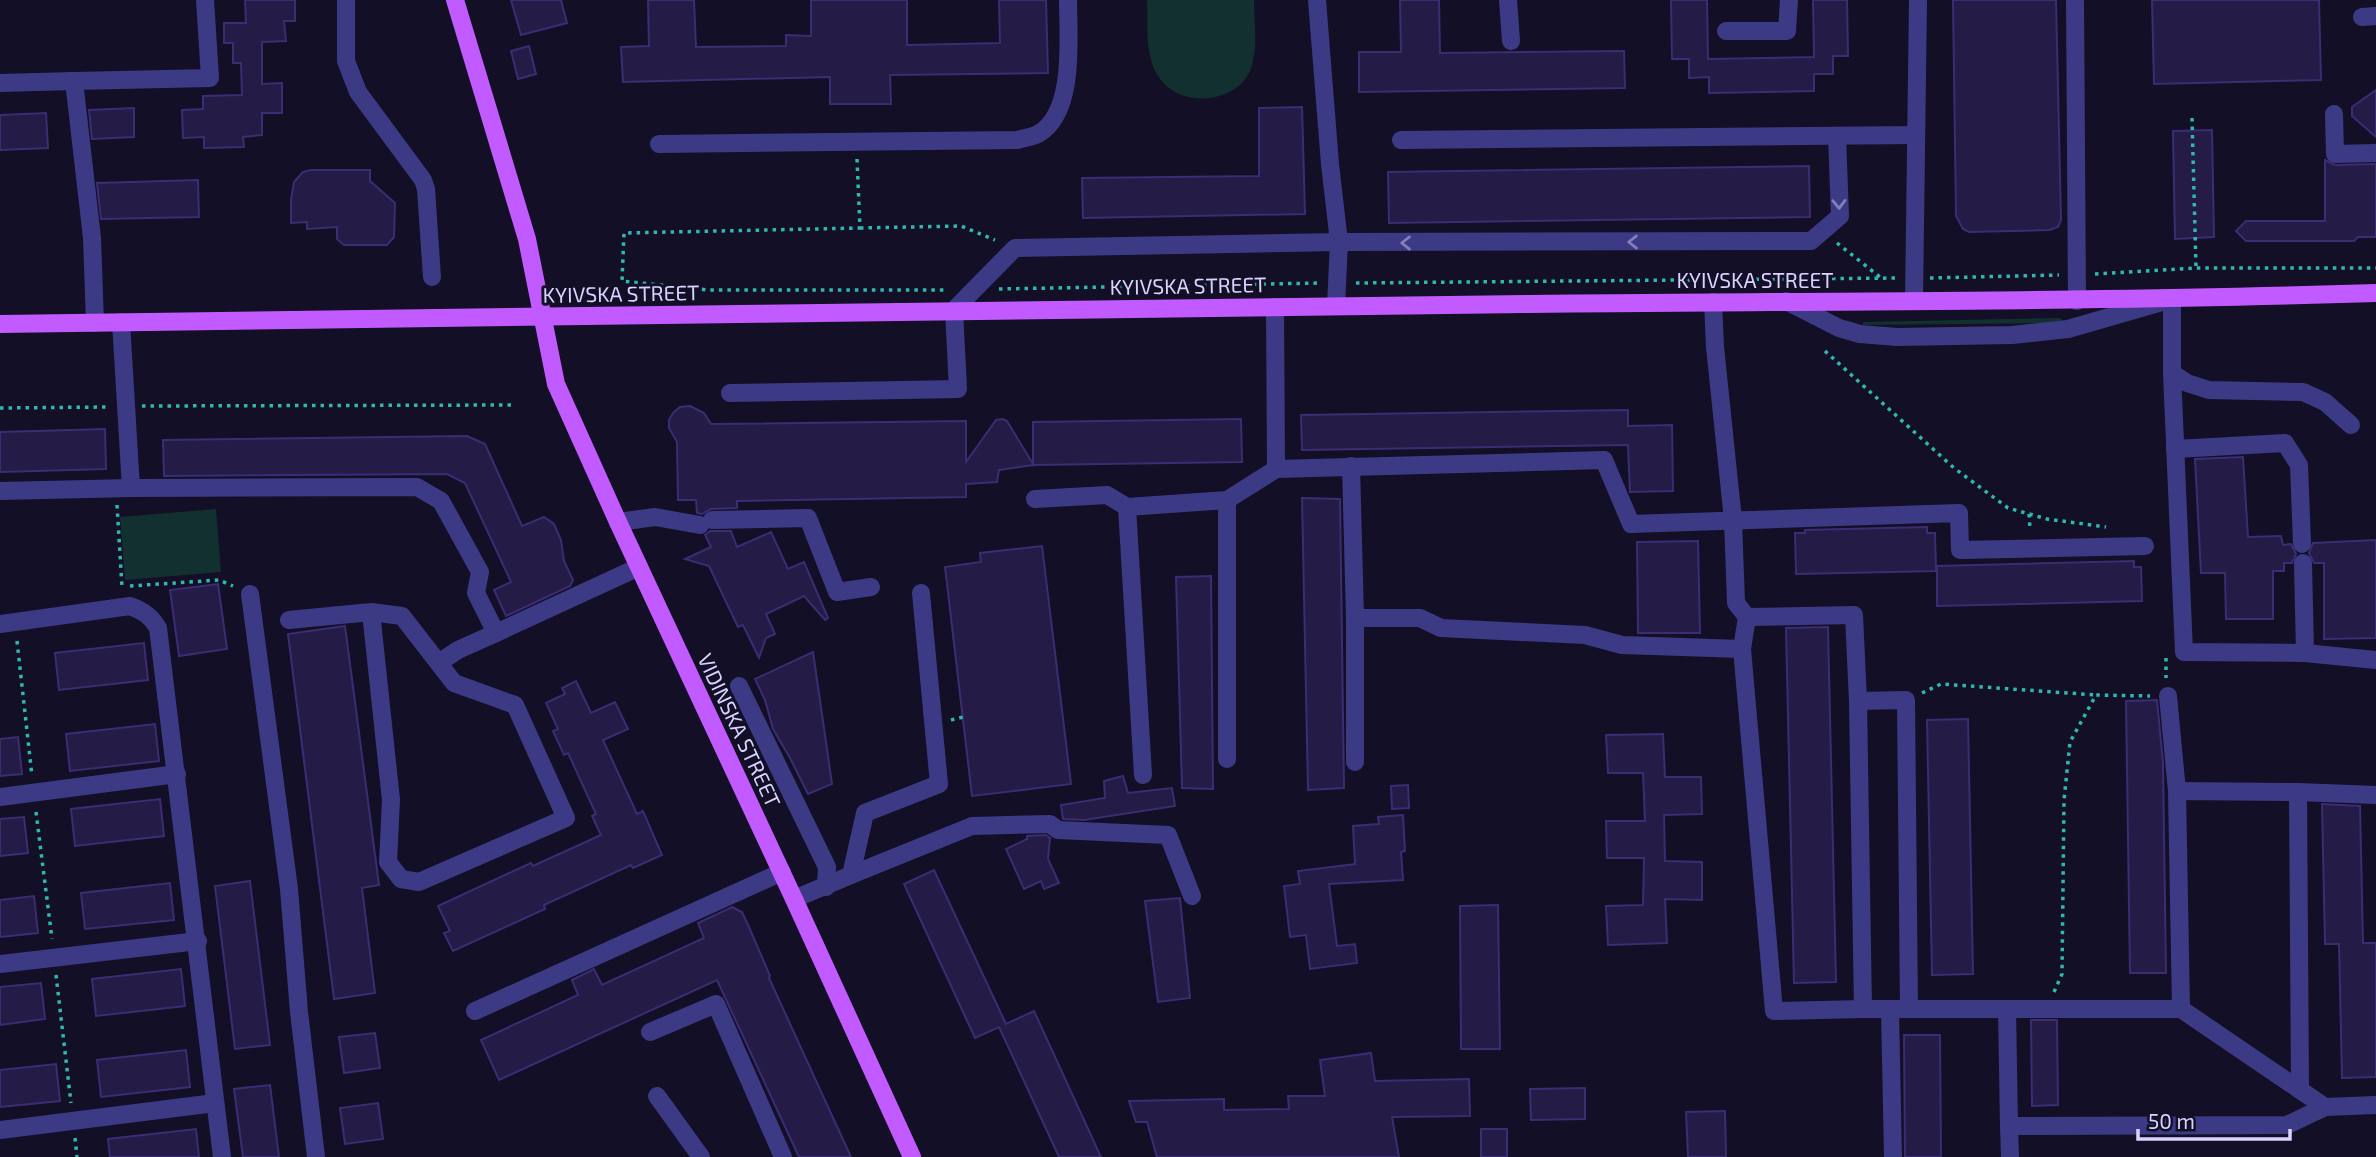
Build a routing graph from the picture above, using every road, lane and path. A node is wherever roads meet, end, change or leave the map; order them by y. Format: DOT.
graph roads {
  1 [pos="205,0"];
  2 [pos="346,0"];
  3 [pos="455,0"];
  4 [pos="1068,0"];
  5 [pos="1317,0"];
  6 [pos="1508,0"];
  7 [pos="1789,0"];
  8 [pos="1918,0"];
  9 [pos="2075,0"];
  10 [pos="1726,31"];
  11 [pos="1511,41"];
  12 [pos="74,81"];
  13 [pos="0,83"];
  14 [pos="2334,114"];
  15 [pos="2192,118"];
  16 [pos="1916,135"];
  17 [pos="1837,136"];
  18 [pos="1401,140"];
  19 [pos="856,141"];
  20 [pos="659,144"];
  21 [pos="2376,153"];
  22 [pos="860,228"];
  23 [pos="1339,242"];
  24 [pos="1015,248"];
  25 [pos="2196,268"];
  26 [pos="2376,268"];
  27 [pos="2077,275"];
  28 [pos="432,277"];
  29 [pos="1914,278"];
  30 [pos="1338,283"];
  31 [pos="974,290"];
  32 [pos="2376,293"];
  33 [pos="2172,299"];
  34 [pos="1786,301"];
  35 [pos="1914,301"];
  36 [pos="2077,301"];
  37 [pos="1713,302"];
  38 [pos="1336,306"];
  39 [pos="1275,307"];
  40 [pos="954,310"];
  41 [pos="543,317"];
  42 [pos="121,322"];
  43 [pos="95,323"];
  44 [pos="0,324"];
  45 [pos="1825,351"];
  46 [pos="2172,373"];
  47 [pos="730,393"];
  48 [pos="515,405"];
  49 [pos="126,406"];
  50 [pos="0,408"];
  51 [pos="2351,425"];
  52 [pos="2175,449"];
  53 [pos="1351,466"];
  54 [pos="1276,469"];
  55 [pos="124,488"];
  56 [pos="0,491"];
  57 [pos="1035,499"];
  58 [pos="1227,500"];
  59 [pos="1127,507"];
  60 [pos="1733,520"];
  61 [pos="618,522"];
  62 [pos="2116,528"];
  63 [pos="2302,544"];
  64 [pos="2145,546"];
  65 [pos="2303,563"];
  66 [pos="639,567"];
  67 [pos="871,587"];
  68 [pos="921,593"];
  69 [pos="250,594"];
  70 [pos="371,612"];
  71 [pos="1747,617"];
  72 [pos="1355,618"];
  73 [pos="289,620"];
  74 [pos="7,623"];
  75 [pos="496,633"];
  76 [pos="1742,649"];
  77 [pos="2305,653"];
  78 [pos="2376,660"];
  79 [pos="440,662"];
  80 [pos="738,686"];
  81 [pos="2096,695"];
  82 [pos="2168,696"];
  83 [pos="1906,700"];
  84 [pos="1858,701"];
  85 [pos="1227,759"];
  86 [pos="1355,762"];
  87 [pos="177,774"];
  88 [pos="1143,775"];
  89 [pos="2306,790"];
  90 [pos="2178,791"];
  91 [pos="34,793"];
  92 [pos="2376,795"];
  93 [pos="0,797"];
  94 [pos="782,872"];
  95 [pos="851,875"];
  96 [pos="826,887"];
  97 [pos="1192,897"];
  98 [pos="794,899"];
  99 [pos="198,942"];
  100 [pos="54,958"];
  101 [pos="0,964"];
  102 [pos="1863,1009"];
  103 [pos="1890,1009"];
  104 [pos="1909,1009"];
  105 [pos="2007,1009"];
  106 [pos="2181,1009"];
  107 [pos="2046,1010"];
  108 [pos="475,1011"];
  109 [pos="650,1032"];
  110 [pos="2300,1090"];
  111 [pos="657,1096"];
  112 [pos="215,1103"];
  113 [pos="2376,1105"];
  114 [pos="2325,1107"];
  115 [pos="74,1121"];
  116 [pos="2009,1126"];
  117 [pos="0,1130"];
  118 [pos="77,1157"];
  119 [pos="222,1157"];
  120 [pos="316,1157"];
  121 [pos="701,1157"];
  122 [pos="783,1157"];
  123 [pos="912,1157"];
  124 [pos="1893,1157"];
  125 [pos="2010,1157"];
  1 -- 12 [label="street"];
  2 -- 28 [label="street"];
  3 -- 41 [label="main road, VIDINSKA STREET"];
  4 -- 19 [label="street"];
  5 -- 23 [label="street"];
  6 -- 11 [label="street"];
  7 -- 10 [label="street"];
  8 -- 16 [label="street"];
  9 -- 27 [label="street"];
  12 -- 13 [label="street"];
  12 -- 43 [label="street"];
  14 -- 21 [label="street"];
  15 -- 25 [label="path"];
  16 -- 17 [label="street"];
  16 -- 29 [label="street"];
  17 -- 18 [label="street"];
  17 -- 23 [label="street, one-way"];
  19 -- 20 [label="street"];
  19 -- 22 [label="path"];
  22 -- 24 [label="path"];
  22 -- 31 [label="path"];
  23 -- 24 [label="street"];
  23 -- 30 [label="street"];
  24 -- 31 [label="street"];
  25 -- 26 [label="path"];
  25 -- 27 [label="path"];
  27 -- 29 [label="path"];
  27 -- 36 [label="street"];
  29 -- 30 [label="path"];
  29 -- 35 [label="street"];
  30 -- 31 [label="path"];
  30 -- 38 [label="street"];
  31 -- 40 [label="street"];
  32 -- 33 [label="main road, KYIVSKA STREET"];
  33 -- 34 [label="street"];
  33 -- 36 [label="main road, KYIVSKA STREET"];
  33 -- 46 [label="street"];
  34 -- 35 [label="main road, KYIVSKA STREET"];
  34 -- 37 [label="main road, KYIVSKA STREET"];
  35 -- 36 [label="main road, KYIVSKA STREET"];
  37 -- 38 [label="main road, KYIVSKA STREET"];
  37 -- 60 [label="street"];
  38 -- 39 [label="main road, KYIVSKA STREET"];
  39 -- 40 [label="main road, KYIVSKA STREET"];
  39 -- 54 [label="street"];
  40 -- 41 [label="main road, KYIVSKA STREET"];
  40 -- 47 [label="street"];
  41 -- 42 [label="main road, KYIVSKA STREET"];
  41 -- 61 [label="main road, VIDINSKA STREET"];
  42 -- 43 [label="main road, KYIVSKA STREET"];
  42 -- 49 [label="street"];
  43 -- 44 [label="main road, KYIVSKA STREET"];
  45 -- 62 [label="path"];
  46 -- 51 [label="street"];
  46 -- 52 [label="street"];
  48 -- 49 [label="path"];
  49 -- 50 [label="path"];
  49 -- 55 [label="street"];
  52 -- 63 [label="street"];
  52 -- 77 [label="street"];
  53 -- 54 [label="street"];
  53 -- 60 [label="street"];
  53 -- 72 [label="street"];
  54 -- 58 [label="street"];
  55 -- 56 [label="street"];
  55 -- 69 [label="path"];
  55 -- 75 [label="street"];
  57 -- 59 [label="street"];
  58 -- 59 [label="street"];
  58 -- 85 [label="street"];
  59 -- 88 [label="street"];
  60 -- 64 [label="street"];
  60 -- 71 [label="street"];
  61 -- 66 [label="main road, VIDINSKA STREET"];
  61 -- 67 [label="street"];
  65 -- 77 [label="street"];
  66 -- 75 [label="street"];
  66 -- 94 [label="main road, VIDINSKA STREET"];
  68 -- 95 [label="street"];
  69 -- 120 [label="street"];
  70 -- 73 [label="street"];
  70 -- 79 [label="street"];
  70 -- 79 [label="street"];
  71 -- 76 [label="street"];
  71 -- 84 [label="street"];
  72 -- 76 [label="street"];
  72 -- 86 [label="street"];
  74 -- 87 [label="street"];
  74 -- 91 [label="path"];
  75 -- 79 [label="street"];
  76 -- 102 [label="street"];
  77 -- 78 [label="street"];
  80 -- 96 [label="street"];
  81 -- 82 [label="path"];
  81 -- 83 [label="path"];
  81 -- 107 [label="path"];
  82 -- 90 [label="street"];
  83 -- 84 [label="street"];
  83 -- 104 [label="street"];
  84 -- 102 [label="street"];
  87 -- 91 [label="street"];
  87 -- 99 [label="street"];
  89 -- 90 [label="street"];
  89 -- 92 [label="street"];
  89 -- 110 [label="street"];
  90 -- 106 [label="street"];
  91 -- 93 [label="street"];
  91 -- 100 [label="path"];
  94 -- 98 [label="main road, VIDINSKA STREET"];
  94 -- 108 [label="street"];
  95 -- 96 [label="street"];
  95 -- 97 [label="street"];
  96 -- 98 [label="street"];
  98 -- 123 [label="main road, VIDINSKA STREET"];
  99 -- 100 [label="street"];
  99 -- 112 [label="street"];
  100 -- 101 [label="street"];
  100 -- 115 [label="path"];
  102 -- 103 [label="street"];
  103 -- 104 [label="street"];
  103 -- 124 [label="street"];
  104 -- 105 [label="street"];
  105 -- 107 [label="street"];
  105 -- 116 [label="street"];
  106 -- 107 [label="street"];
  106 -- 110 [label="street"];
  109 -- 122 [label="street"];
  110 -- 114 [label="street"];
  111 -- 121 [label="street"];
  112 -- 115 [label="street"];
  112 -- 119 [label="street"];
  113 -- 114 [label="street"];
  114 -- 116 [label="street"];
  115 -- 117 [label="street"];
  115 -- 118 [label="path"];
  116 -- 125 [label="street"];
}
